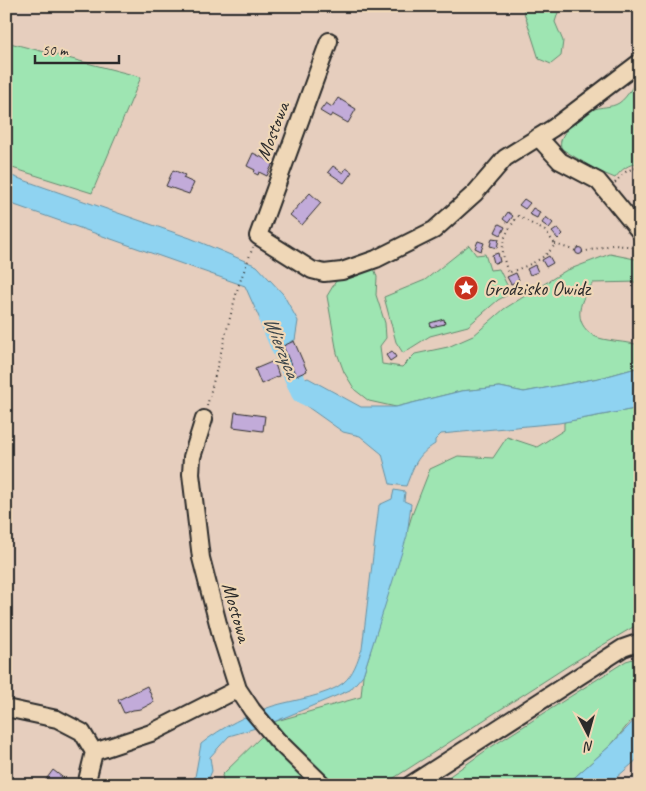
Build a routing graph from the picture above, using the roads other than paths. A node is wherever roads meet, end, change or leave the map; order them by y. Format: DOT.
graph roads {
  1 [pos="329,41"];
  2 [pos="640,62"];
  3 [pos="538,137"];
  4 [pos="640,232"];
  5 [pos="204,419"];
  6 [pos="640,642"];
  7 [pos="238,689"];
  8 [pos="6,708"];
  9 [pos="94,752"];
  10 [pos="86,785"];
  11 [pos="323,785"];
  12 [pos="410,785"];
  1 -- 3 [label="street, Mostowa"];
  2 -- 3 [label="street"];
  3 -- 4 [label="street"];
  5 -- 7 [label="street, Mostowa"];
  6 -- 12 [label="street"];
  7 -- 9 [label="street"];
  7 -- 11 [label="street, Mostowa"];
  8 -- 9 [label="street"];
  9 -- 10 [label="street"];
}
